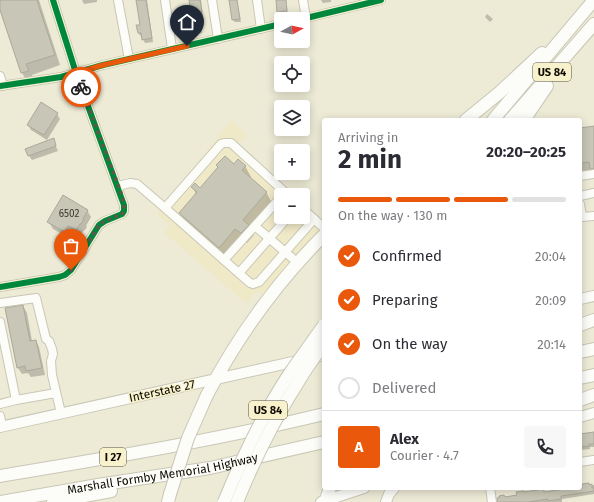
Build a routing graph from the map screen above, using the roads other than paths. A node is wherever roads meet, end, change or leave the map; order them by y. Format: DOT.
graph roads {
  1 [pos="53,0"];
  2 [pos="118,0"];
  3 [pos="165,0"];
  4 [pos="212,0"];
  5 [pos="257,0"];
  6 [pos="304,0"];
  7 [pos="381,0"];
  8 [pos="594,0"];
  9 [pos="350,4"];
  10 [pos="304,12"];
  11 [pos="310,17"];
  12 [pos="594,24"];
  13 [pos="274,26"];
  14 [pos="261,29"];
  15 [pos="568,30"];
  16 [pos="218,39"];
  17 [pos="172,49"];
  18 [pos="129,59"];
  19 [pos="76,73"];
  20 [pos="0,76"];
  21 [pos="2,86"];
  22 [pos="468,118"];
  23 [pos="495,118"];
  24 [pos="512,118"];
  25 [pos="525,118"];
  26 [pos="594,174"];
  27 [pos="582,176"];
  28 [pos="118,186"];
  29 [pos="277,188"];
  30 [pos="594,194"];
  31 [pos="582,196"];
  32 [pos="274,206"];
  33 [pos="165,208"];
  34 [pos="310,215"];
  35 [pos="594,216"];
  36 [pos="582,217"];
  37 [pos="314,219"];
  38 [pos="282,224"];
  39 [pos="255,226"];
  40 [pos="322,226"];
  41 [pos="322,237"];
  42 [pos="269,238"];
  43 [pos="285,252"];
  44 [pos="224,260"];
  45 [pos="298,263"];
  46 [pos="239,273"];
  47 [pos="0,287"];
  48 [pos="594,296"];
  49 [pos="582,299"];
  50 [pos="0,303"];
  51 [pos="594,320"];
  52 [pos="0,322"];
  53 [pos="582,324"];
  54 [pos="322,328"];
  55 [pos="322,347"];
  56 [pos="594,349"];
  57 [pos="582,352"];
  58 [pos="322,355"];
  59 [pos="594,375"];
  60 [pos="582,378"];
  61 [pos="215,379"];
  62 [pos="56,393"];
  63 [pos="594,395"];
  64 [pos="582,399"];
  65 [pos="16,400"];
  66 [pos="0,404"];
  67 [pos="61,413"];
  68 [pos="594,413"];
  69 [pos="322,414"];
  70 [pos="0,416"];
  71 [pos="582,416"];
  72 [pos="1,427"];
  73 [pos="322,442"];
  74 [pos="594,460"];
  75 [pos="582,462"];
  76 [pos="210,468"];
  77 [pos="0,476"];
  78 [pos="329,490"];
  79 [pos="358,490"];
  80 [pos="393,490"];
  81 [pos="490,490"];
  82 [pos="170,499"];
  83 [pos="0,502"];
  84 [pos="53,502"];
  85 [pos="224,502"];
  86 [pos="237,502"];
  87 [pos="325,502"];
  88 [pos="386,502"];
  89 [pos="492,502"];
  1 -- 19 [label="street"];
  2 -- 18 [label="street"];
  3 -- 17 [label="street"];
  4 -- 16 [label="street"];
  5 -- 14 [label="street"];
  6 -- 10 [label="street"];
  7 -- 9 [label="street"];
  8 -- 15 [label="highway, US 84"];
  9 -- 11 [label="street"];
  12 -- 24 [label="highway, US 84"];
  12 -- 25 [label="highway"];
  13 -- 14 [label="street"];
  14 -- 16 [label="street"];
  15 -- 22 [label="highway"];
  15 -- 23 [label="highway, US 84"];
  16 -- 17 [label="street"];
  17 -- 18 [label="street"];
  18 -- 19 [label="street"];
  19 -- 21 [label="street"];
  19 -- 28 [label="street"];
  20 -- 21 [label="street"];
  26 -- 27 [label="street"];
  28 -- 33 [label="street"];
  28 -- 47 [label="street"];
  29 -- 33 [label="street"];
  30 -- 31 [label="street"];
  32 -- 39 [label="street"];
  33 -- 44 [label="street"];
  34 -- 37 [label="street"];
  35 -- 36 [label="street"];
  37 -- 40 [label="street"];
  37 -- 43 [label="street"];
  38 -- 42 [label="street"];
  39 -- 42 [label="street"];
  39 -- 44 [label="street"];
  41 -- 45 [label="highway"];
  42 -- 43 [label="street"];
  42 -- 46 [label="street"];
  43 -- 45 [label="street"];
  43 -- 46 [label="street"];
  44 -- 46 [label="street"];
  45 -- 61 [label="highway"];
  48 -- 49 [label="main road"];
  50 -- 62 [label="street"];
  51 -- 53 [label="highway"];
  52 -- 65 [label="street"];
  54 -- 85 [label="highway, US 84, bridge"];
  55 -- 86 [label="highway, US 84, bridge"];
  56 -- 57 [label="highway"];
  58 -- 61 [label="main road, Interstate 27"];
  59 -- 60 [label="highway"];
  61 -- 67 [label="main road, Interstate 27"];
  61 -- 82 [label="highway, bridge"];
  62 -- 65 [label="street"];
  62 -- 67 [label="street"];
  63 -- 64 [label="highway"];
  65 -- 66 [label="street"];
  67 -- 72 [label="main road, Interstate 27"];
  68 -- 71 [label="main road"];
  69 -- 77 [label="highway, I 27"];
  70 -- 72 [label="street"];
  73 -- 76 [label="highway, Marshall Formby Memorial Highway / I 27"];
  74 -- 75 [label="street"];
  76 -- 83 [label="highway, Marshall Formby Memorial Highway / I 27"];
  76 -- 84 [label="highway"];
  78 -- 87 [label="highway"];
  79 -- 87 [label="main road"];
  80 -- 88 [label="main road"];
  81 -- 89 [label="street"];
}
